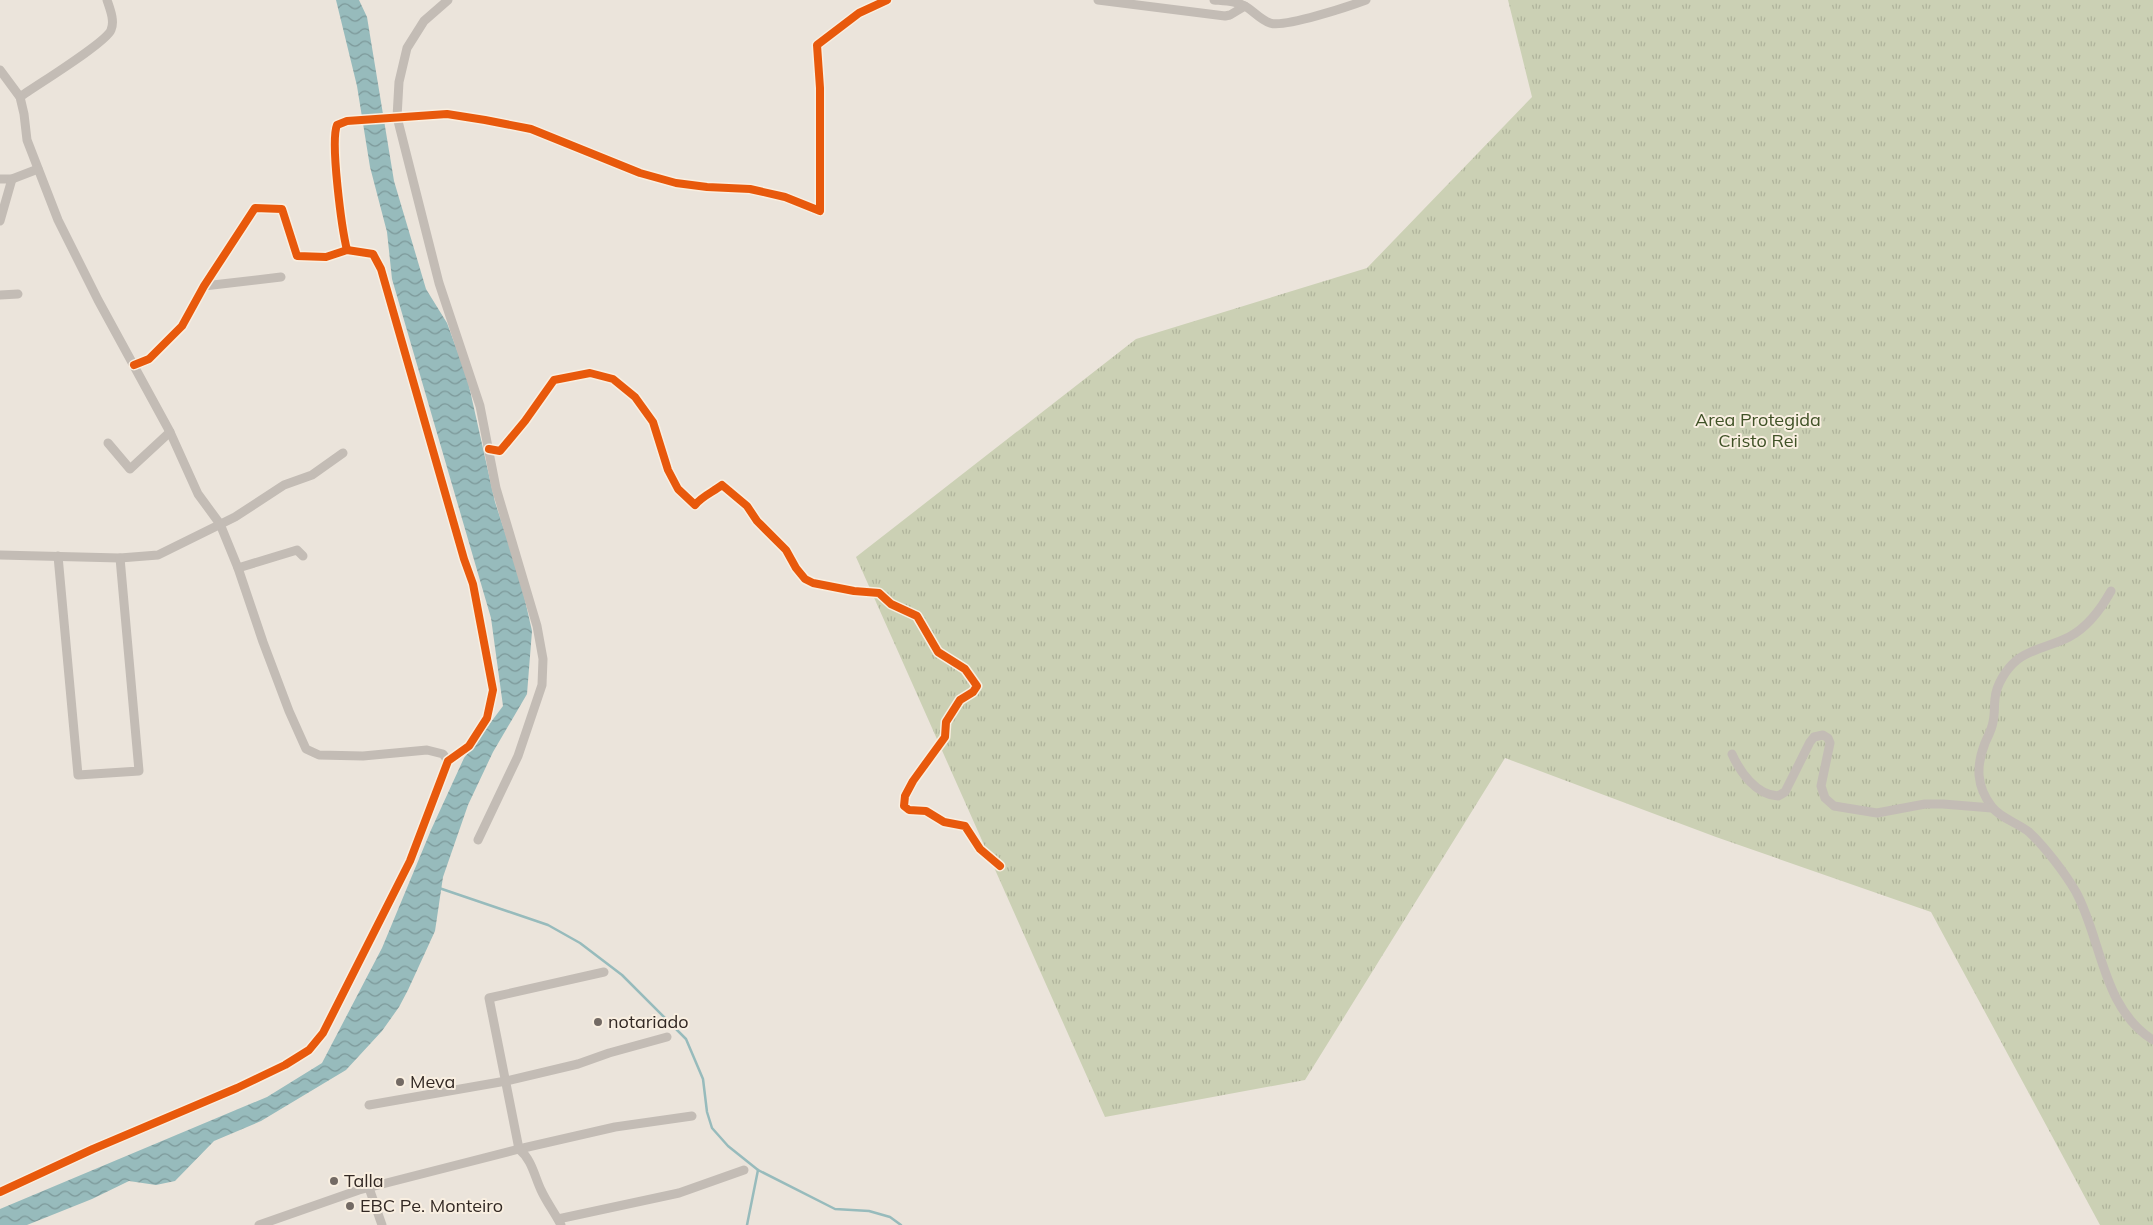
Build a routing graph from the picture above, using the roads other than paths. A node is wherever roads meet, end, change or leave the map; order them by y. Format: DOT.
graph roads {
  1 [pos="107,0"];
  2 [pos="448,0"];
  3 [pos="887,0"];
  4 [pos="1098,0"];
  5 [pos="1214,0"];
  6 [pos="1366,0"];
  7 [pos="1245,6"];
  8 [pos="0,70"];
  9 [pos="20,96"];
  10 [pos="393,117"];
  11 [pos="38,169"];
  12 [pos="0,179"];
  13 [pos="12,179"];
  14 [pos="0,220"];
  15 [pos="348,250"];
  16 [pos="281,276"];
  17 [pos="204,286"];
  18 [pos="18,294"];
  19 [pos="0,295"];
  20 [pos="134,366"];
  21 [pos="170,432"];
  22 [pos="108,443"];
  23 [pos="489,449"];
  24 [pos="343,453"];
  25 [pos="220,524"];
  26 [pos="0,555"];
  27 [pos="58,556"];
  28 [pos="303,556"];
  29 [pos="120,558"];
  30 [pos="238,568"];
  31 [pos="2111,591"];
  32 [pos="1732,754"];
  33 [pos="448,761"];
  34 [pos="1992,808"];
  35 [pos="478,840"];
  36 [pos="1000,866"];
  37 [pos="604,972"];
  38 [pos="667,1037"];
  39 [pos="2153,1040"];
  40 [pos="506,1081"];
  41 [pos="369,1105"];
  42 [pos="692,1116"];
  43 [pos="519,1149"];
  44 [pos="744,1170"];
  45 [pos="369,1188"];
  46 [pos="0,1192"];
  47 [pos="560,1222"];
  48 [pos="259,1225"];
  49 [pos="382,1225"];
  1 -- 9 [label="street"];
  2 -- 10 [label="street"];
  3 -- 10 [label="street"];
  4 -- 7 [label="street"];
  5 -- 7 [label="street"];
  6 -- 7 [label="street"];
  8 -- 9 [label="street"];
  9 -- 11 [label="street"];
  10 -- 15 [label="street"];
  10 -- 23 [label="street"];
  11 -- 13 [label="street"];
  11 -- 20 [label="street"];
  12 -- 13 [label="street"];
  13 -- 14 [label="street"];
  15 -- 17 [label="street"];
  15 -- 33 [label="street"];
  16 -- 17 [label="street"];
  17 -- 20 [label="street"];
  18 -- 19 [label="street"];
  20 -- 21 [label="street"];
  21 -- 22 [label="street"];
  21 -- 25 [label="street"];
  23 -- 35 [label="street"];
  23 -- 36 [label="street"];
  24 -- 25 [label="street"];
  25 -- 29 [label="street"];
  25 -- 30 [label="street"];
  26 -- 27 [label="street"];
  27 -- 29 [label="street"];
  27 -- 29 [label="street"];
  28 -- 30 [label="street"];
  30 -- 33 [label="street"];
  31 -- 34 [label="street"];
  32 -- 34 [label="street"];
  33 -- 46 [label="street"];
  34 -- 39 [label="street"];
  37 -- 40 [label="street"];
  38 -- 40 [label="street"];
  40 -- 41 [label="street"];
  40 -- 43 [label="street"];
  42 -- 43 [label="street"];
  43 -- 45 [label="street"];
  43 -- 47 [label="street"];
  44 -- 47 [label="street"];
  45 -- 48 [label="street"];
  45 -- 49 [label="street"];
}
